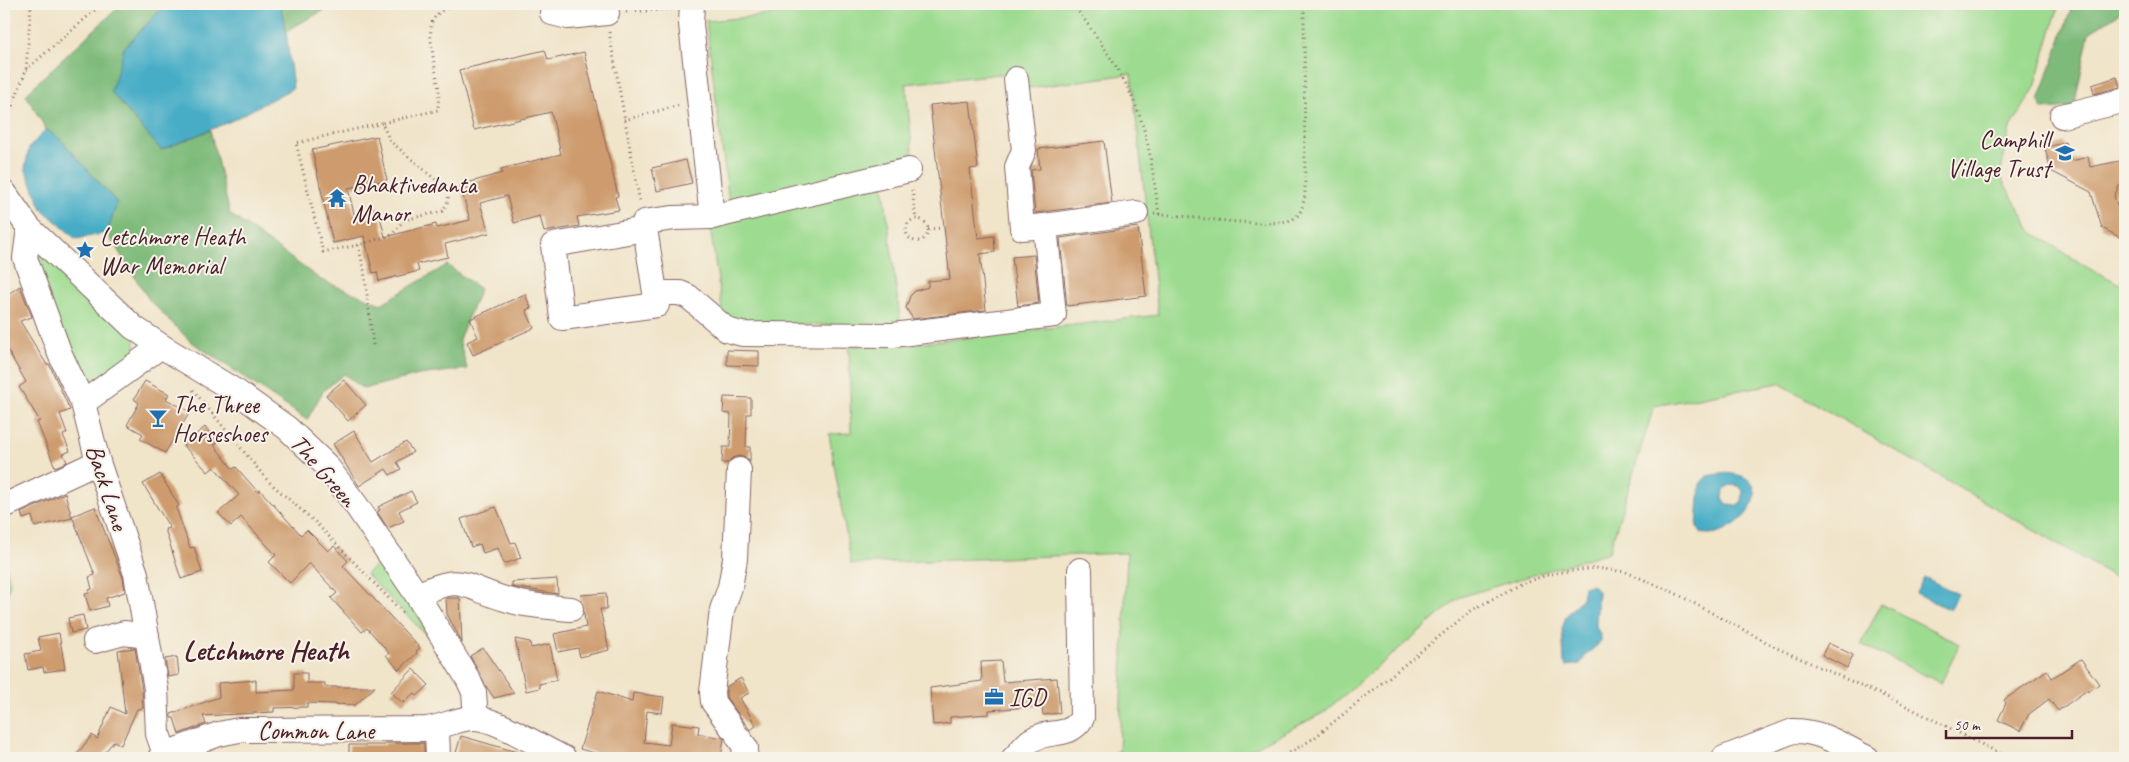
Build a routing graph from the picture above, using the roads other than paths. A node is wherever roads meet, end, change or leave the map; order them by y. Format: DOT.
graph roads {
  1 [pos="692,4"];
  2 [pos="552,13"];
  3 [pos="607,13"];
  4 [pos="1016,79"];
  5 [pos="2125,100"];
  6 [pos="2062,116"];
  7 [pos="909,170"];
  8 [pos="4,192"];
  9 [pos="1136,213"];
  10 [pos="712,217"];
  11 [pos="644,226"];
  12 [pos="1045,226"];
  13 [pos="29,228"];
  14 [pos="655,293"];
  15 [pos="161,346"];
  16 [pos="83,403"];
  17 [pos="98,462"];
  18 [pos="739,470"];
  19 [pos="4,506"];
  20 [pos="1080,570"];
  21 [pos="417,595"];
  22 [pos="571,609"];
  23 [pos="147,636"];
  24 [pos="95,641"];
  25 [pos="476,718"];
  26 [pos="437,728"];
  27 [pos="738,741"];
  28 [pos="162,756"];
  29 [pos="438,758"];
  30 [pos="564,758"];
  31 [pos="1014,758"];
  32 [pos="1724,758"];
  33 [pos="1866,758"];
  1 -- 10 [label="street"];
  2 -- 3 [label="street"];
  4 -- 12 [label="street"];
  5 -- 6 [label="street"];
  7 -- 10 [label="street"];
  8 -- 13 [label="street, The Green"];
  9 -- 12 [label="street"];
  10 -- 11 [label="street"];
  11 -- 14 [label="street"];
  11 -- 14 [label="street"];
  12 -- 14 [label="street"];
  13 -- 15 [label="street, The Green"];
  13 -- 16 [label="street, Back Lane"];
  15 -- 16 [label="street"];
  15 -- 21 [label="street, The Green"];
  16 -- 17 [label="street, Back Lane"];
  17 -- 19 [label="street"];
  17 -- 23 [label="street, Back Lane"];
  18 -- 27 [label="street"];
  20 -- 31 [label="street"];
  21 -- 22 [label="street"];
  21 -- 25 [label="street, The Green"];
  23 -- 24 [label="street"];
  23 -- 28 [label="street, Back Lane"];
  25 -- 26 [label="street, Common Lane"];
  25 -- 30 [label="street"];
  26 -- 28 [label="street, Common Lane"];
  26 -- 29 [label="street"];
  32 -- 33 [label="street"];
}
